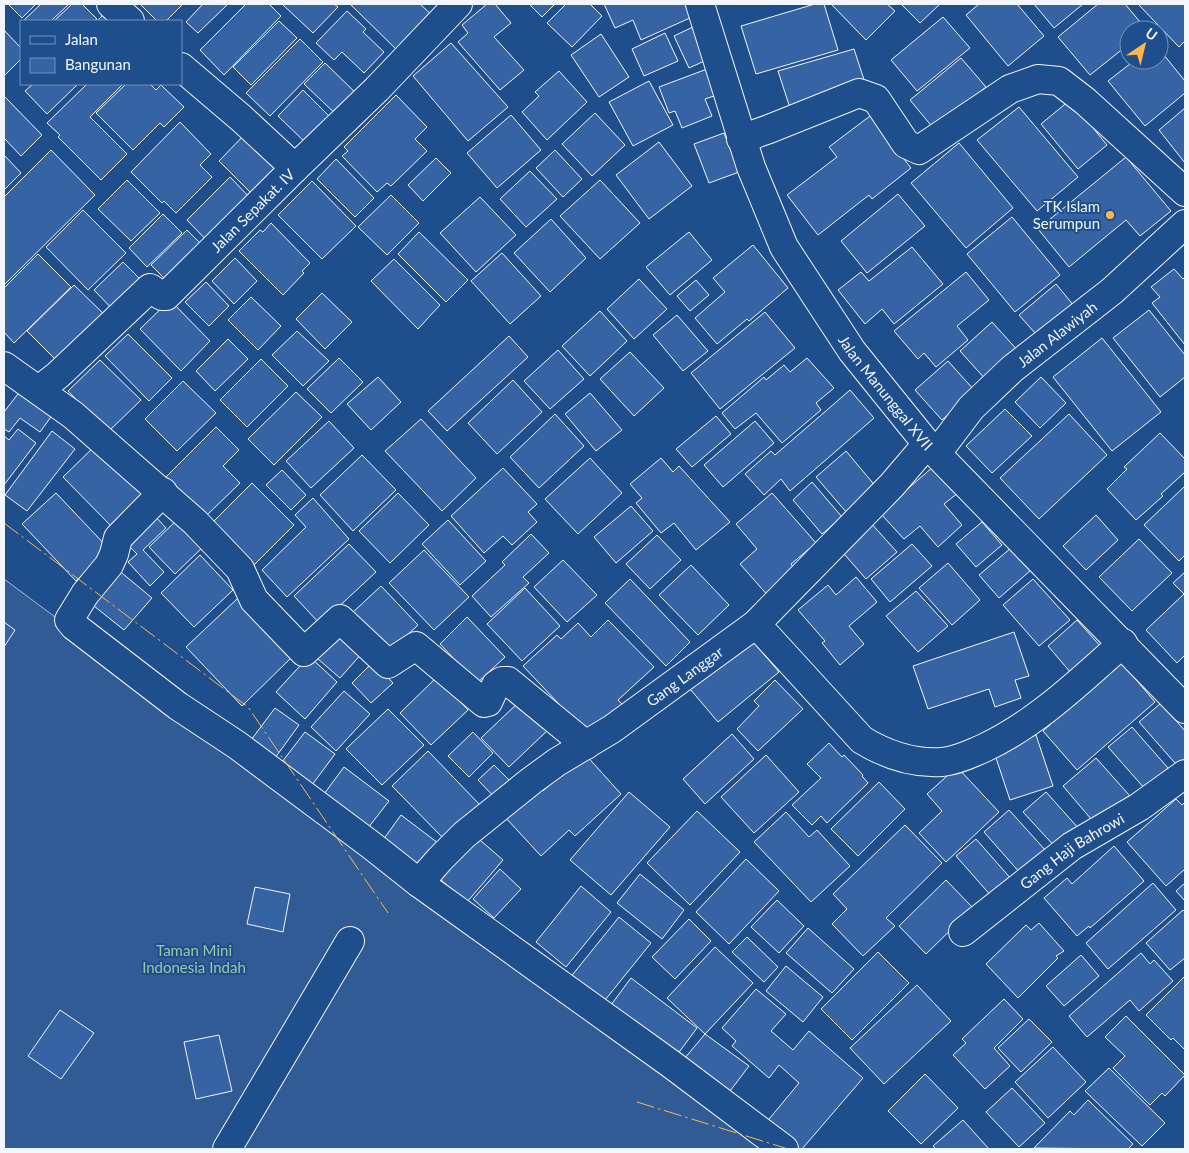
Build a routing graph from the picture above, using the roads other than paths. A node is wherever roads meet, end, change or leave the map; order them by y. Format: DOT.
graph roads {
  1 [pos="111,4"];
  2 [pos="458,4"];
  3 [pos="700,4"];
  4 [pos="129,20"];
  5 [pos="182,69"];
  6 [pos="741,138"];
  7 [pos="295,168"];
  8 [pos="1185,192"];
  9 [pos="1185,224"];
  10 [pos="4,366"];
  11 [pos="39,390"];
  12 [pos="932,448"];
  13 [pos="163,492"];
  14 [pos="756,624"];
  15 [pos="1123,643"];
  16 [pos="1181,695"];
  17 [pos="586,745"];
  18 [pos="1185,774"];
  19 [pos="419,883"];
  20 [pos="963,932"];
  21 [pos="350,941"];
  22 [pos="227,1149"];
  23 [pos="784,1149"];
  1 -- 4 [label="street"];
  2 -- 7 [label="street, Jalan Sepakat. IV"];
  3 -- 6 [label="street, Jalan Manunggal XVII"];
  5 -- 7 [label="street"];
  6 -- 8 [label="street"];
  6 -- 12 [label="street, Jalan Manunggal XVII"];
  7 -- 11 [label="street, Jalan Sepakat. IV"];
  9 -- 12 [label="street, Jalan Alawiyah"];
  10 -- 11 [label="street"];
  11 -- 13 [label="street"];
  12 -- 14 [label="street, Gang Langgar"];
  12 -- 15 [label="street, Jalan Manunggal XVII"];
  13 -- 17 [label="street"];
  13 -- 19 [label="street"];
  14 -- 15 [label="street"];
  14 -- 17 [label="street, Gang Langgar"];
  15 -- 16 [label="street, Jalan Manunggal XVII"];
  17 -- 19 [label="street, Gang Langgar"];
  18 -- 20 [label="street, Gang Haji Bahrowi"];
  19 -- 23 [label="street"];
  21 -- 22 [label="street"];
}
